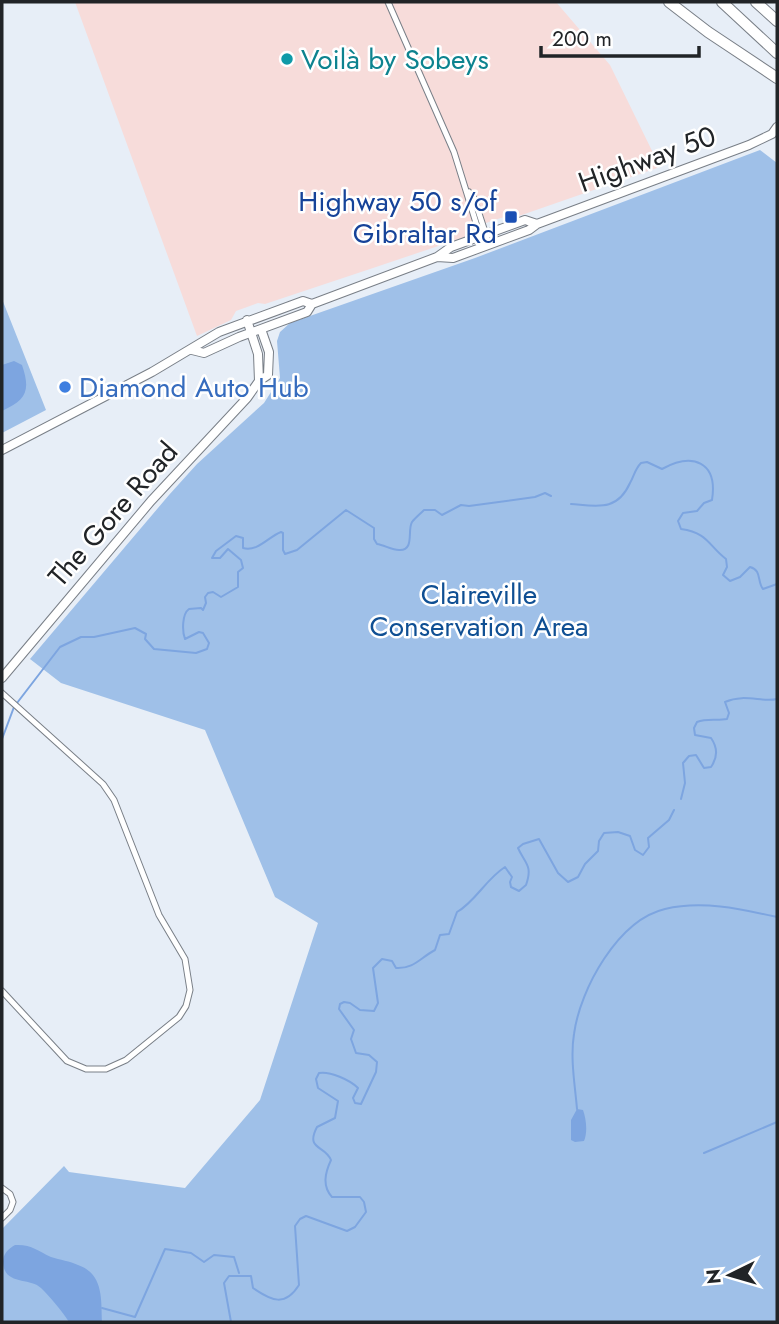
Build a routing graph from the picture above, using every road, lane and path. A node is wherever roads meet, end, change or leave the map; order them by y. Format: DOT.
graph roads {
  1 [pos="388,2"];
  2 [pos="669,2"];
  3 [pos="723,2"];
  4 [pos="756,2"];
  5 [pos="777,21"];
  6 [pos="777,53"];
  7 [pos="777,78"];
  8 [pos="775,132"];
  9 [pos="537,224"];
  10 [pos="485,235"];
  11 [pos="489,244"];
  12 [pos="437,257"];
  13 [pos="312,304"];
  14 [pos="247,320"];
  15 [pos="261,329"];
  16 [pos="251,332"];
  17 [pos="192,350"];
  18 [pos="259,381"];
  19 [pos="2,450"];
  20 [pos="2,678"];
  21 [pos="2,693"];
  22 [pos="2,991"];
  23 [pos="2,1188"];
  24 [pos="2,1218"];
  1 -- 10 [label="street"];
  2 -- 7 [label="highway"];
  3 -- 6 [label="highway"];
  4 -- 5 [label="highway"];
  8 -- 9 [label="main road, Highway 50"];
  9 -- 10 [label="main road, Highway 50"];
  9 -- 11 [label="main road, Highway 50"];
  10 -- 11 [label="street"];
  10 -- 12 [label="main road, Highway 50"];
  11 -- 12 [label="main road, Highway 50"];
  12 -- 13 [label="main road, Highway 50"];
  13 -- 14 [label="main road, Highway 50"];
  13 -- 15 [label="main road, Highway 50"];
  14 -- 16 [label="main road"];
  14 -- 17 [label="main road, Highway 50"];
  15 -- 16 [label="main road, Highway 50"];
  15 -- 18 [label="main road, The Gore Road"];
  16 -- 17 [label="main road, Highway 50"];
  16 -- 18 [label="main road"];
  17 -- 19 [label="main road, Highway 50"];
  18 -- 20 [label="main road, The Gore Road"];
  21 -- 22 [label="street"];
  23 -- 24 [label="street"];
}
